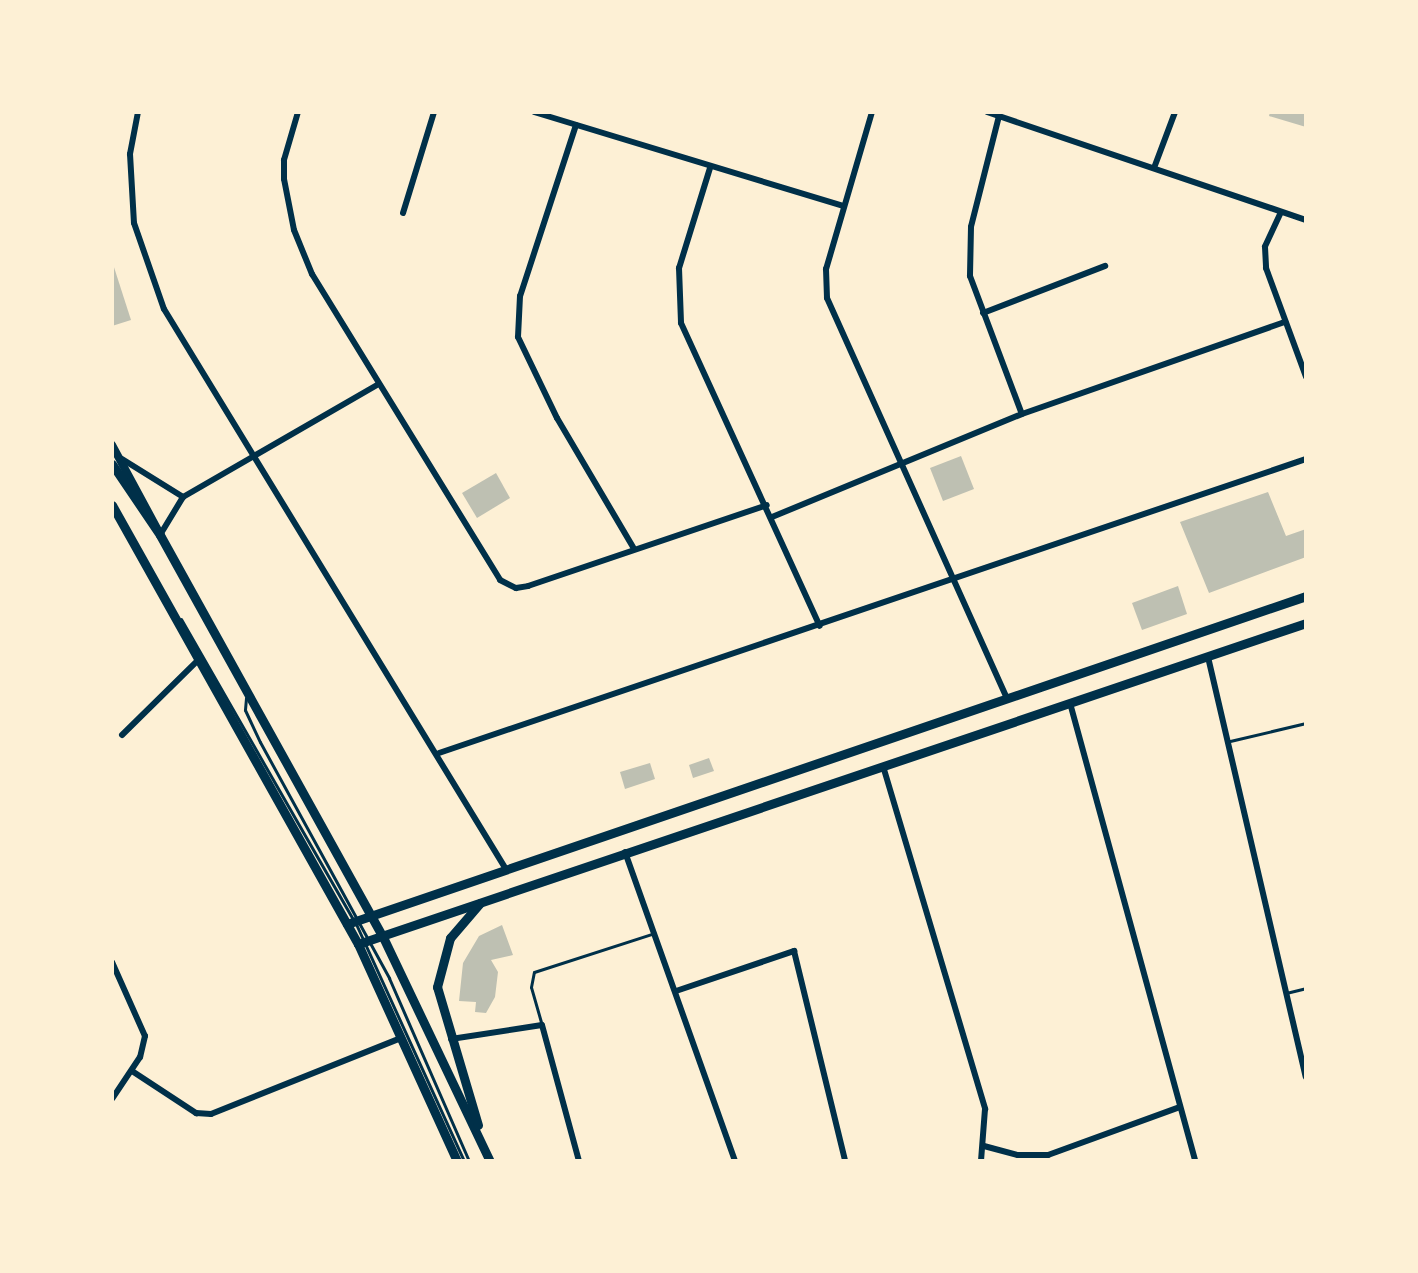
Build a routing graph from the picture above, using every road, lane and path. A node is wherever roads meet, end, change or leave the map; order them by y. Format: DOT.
graph roads {
  1 [pos="138,112"];
  2 [pos="298,112"];
  3 [pos="434,112"];
  4 [pos="534,112"];
  5 [pos="872,112"];
  6 [pos="987,112"];
  7 [pos="1175,112"];
  8 [pos="999,116"];
  9 [pos="576,125"];
  10 [pos="710,168"];
  11 [pos="1154,168"];
  12 [pos="843,206"];
  13 [pos="1281,212"];
  14 [pos="403,213"];
  15 [pos="1306,220"];
  16 [pos="1105,266"];
  17 [pos="983,313"];
  18 [pos="1285,322"];
  19 [pos="1306,377"];
  20 [pos="377,385"];
  21 [pos="1022,414"];
  22 [pos="112,445"];
  23 [pos="256,456"];
  24 [pos="1306,459"];
  25 [pos="115,460"];
  26 [pos="901,460"];
  27 [pos="183,497"];
  28 [pos="112,505"];
  29 [pos="767,505"];
  30 [pos="112,516"];
  31 [pos="772,517"];
  32 [pos="160,535"];
  33 [pos="633,547"];
  34 [pos="139,549"];
  35 [pos="954,581"];
  36 [pos="1306,596"];
  37 [pos="172,612"];
  38 [pos="1306,623"];
  39 [pos="820,626"];
  40 [pos="1208,657"];
  41 [pos="197,661"];
  42 [pos="247,692"];
  43 [pos="1007,699"];
  44 [pos="1070,703"];
  45 [pos="1306,723"];
  46 [pos="122,735"];
  47 [pos="1230,741"];
  48 [pos="439,753"];
  49 [pos="883,766"];
  50 [pos="625,851"];
  51 [pos="504,866"];
  52 [pos="482,901"];
  53 [pos="370,914"];
  54 [pos="353,921"];
  55 [pos="655,933"];
  56 [pos="382,935"];
  57 [pos="364,941"];
  58 [pos="112,962"];
  59 [pos="1306,988"];
  60 [pos="676,991"];
  61 [pos="1286,993"];
  62 [pos="542,1025"];
  63 [pos="402,1037"];
  64 [pos="449,1039"];
  65 [pos="132,1071"];
  66 [pos="1306,1077"];
  67 [pos="112,1099"];
  68 [pos="1180,1107"];
  69 [pos="482,1144"];
  70 [pos="984,1146"];
  71 [pos="457,1161"];
  72 [pos="467,1161"];
  73 [pos="490,1161"];
  74 [pos="579,1161"];
  75 [pos="735,1161"];
  76 [pos="845,1161"];
  77 [pos="981,1161"];
  78 [pos="1195,1161"];
  1 -- 23 [label="street"];
  2 -- 20 [label="street"];
  3 -- 14 [label="street"];
  4 -- 9 [label="street"];
  5 -- 12 [label="street"];
  6 -- 8 [label="street"];
  7 -- 11 [label="street"];
  8 -- 11 [label="street"];
  8 -- 17 [label="street"];
  9 -- 10 [label="street"];
  9 -- 33 [label="street"];
  10 -- 12 [label="street"];
  10 -- 29 [label="street"];
  11 -- 13 [label="street"];
  12 -- 26 [label="street"];
  13 -- 15 [label="street"];
  13 -- 18 [label="street"];
  16 -- 17 [label="street"];
  17 -- 21 [label="street"];
  18 -- 19 [label="street"];
  18 -- 21 [label="street"];
  20 -- 23 [label="street"];
  20 -- 33 [label="street"];
  21 -- 26 [label="street"];
  22 -- 25 [label="main road"];
  23 -- 27 [label="street"];
  23 -- 48 [label="street"];
  24 -- 35 [label="street"];
  25 -- 27 [label="street"];
  25 -- 32 [label="main road"];
  26 -- 31 [label="street"];
  26 -- 35 [label="street"];
  27 -- 32 [label="street"];
  28 -- 34 [label="main road"];
  29 -- 31 [label="street"];
  29 -- 33 [label="street"];
  30 -- 34 [label="main road"];
  31 -- 39 [label="street"];
  32 -- 42 [label="main road"];
  34 -- 37 [label="main road"];
  35 -- 39 [label="street"];
  35 -- 43 [label="street"];
  36 -- 43 [label="main road"];
  37 -- 41 [label="main road"];
  37 -- 54 [label="lane"];
  38 -- 40 [label="main road"];
  39 -- 48 [label="street"];
  40 -- 44 [label="main road"];
  40 -- 47 [label="street"];
  41 -- 46 [label="street"];
  41 -- 54 [label="main road"];
  42 -- 53 [label="main road"];
  42 -- 54 [label="lane"];
  43 -- 51 [label="main road"];
  44 -- 49 [label="main road"];
  44 -- 68 [label="street"];
  45 -- 47 [label="lane"];
  47 -- 61 [label="street"];
  48 -- 51 [label="street"];
  49 -- 50 [label="main road"];
  49 -- 70 [label="street"];
  50 -- 52 [label="main road"];
  50 -- 55 [label="street"];
  51 -- 53 [label="main road"];
  52 -- 56 [label="main road"];
  52 -- 64 [label="main road"];
  53 -- 54 [label="main road"];
  53 -- 56 [label="main road"];
  54 -- 57 [label="main road"];
  55 -- 60 [label="street"];
  55 -- 62 [label="lane"];
  56 -- 57 [label="main road"];
  56 -- 69 [label="main road"];
  57 -- 63 [label="main road"];
  57 -- 72 [label="lane"];
  58 -- 65 [label="street"];
  59 -- 61 [label="lane"];
  60 -- 75 [label="street"];
  60 -- 76 [label="street"];
  61 -- 66 [label="street"];
  62 -- 64 [label="street"];
  62 -- 74 [label="street"];
  63 -- 65 [label="street"];
  63 -- 71 [label="main road"];
  64 -- 69 [label="main road"];
  65 -- 67 [label="street"];
  68 -- 70 [label="street"];
  68 -- 78 [label="street"];
  69 -- 73 [label="main road"];
  70 -- 77 [label="street"];
}
